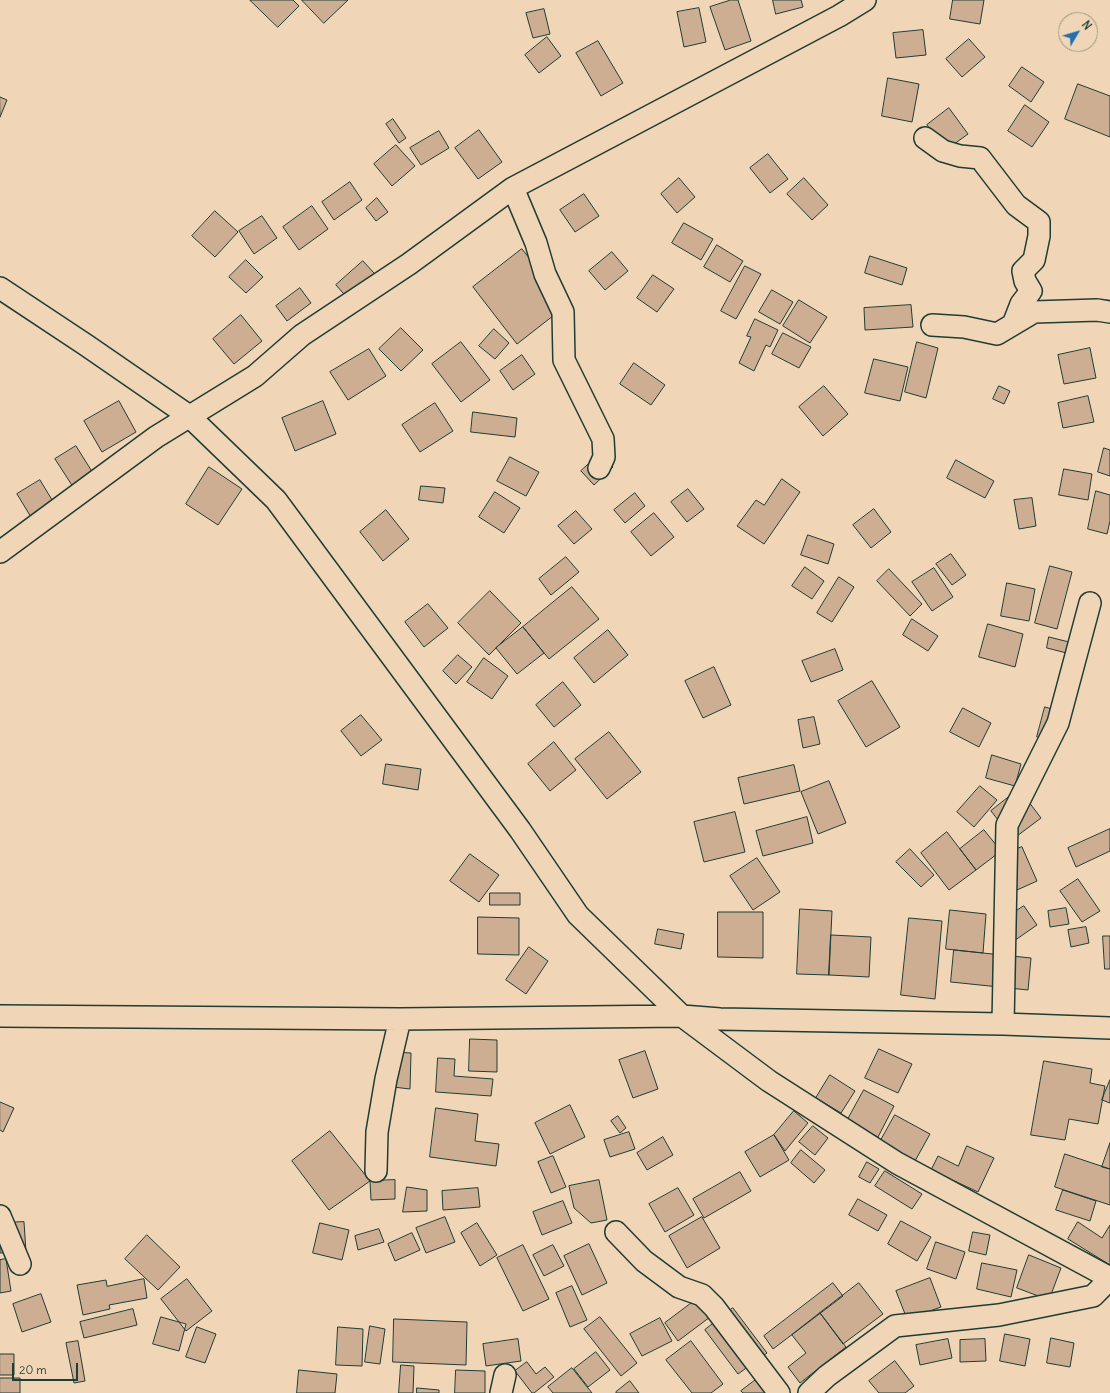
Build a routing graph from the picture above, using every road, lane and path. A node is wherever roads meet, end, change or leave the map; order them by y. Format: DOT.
graph roads {
  1 [pos="865,0"];
  2 [pos="925,138"];
  3 [pos="513,188"];
  4 [pos="0,288"];
  5 [pos="1110,312"];
  6 [pos="1014,322"];
  7 [pos="932,325"];
  8 [pos="189,416"];
  9 [pos="599,468"];
  10 [pos="0,552"];
  11 [pos="1090,603"];
  12 [pos="0,1016"];
  13 [pos="682,1016"];
  14 [pos="400,1019"];
  15 [pos="1003,1024"];
  16 [pos="1110,1028"];
  17 [pos="376,1171"];
  18 [pos="0,1216"];
  19 [pos="616,1232"];
  20 [pos="20,1264"];
  21 [pos="1110,1278"];
  22 [pos="779,1393"];
  23 [pos="809,1393"];
  1 -- 3 [label="street"];
  2 -- 6 [label="street"];
  3 -- 8 [label="street"];
  3 -- 9 [label="street"];
  4 -- 8 [label="street"];
  5 -- 6 [label="street"];
  6 -- 7 [label="street"];
  8 -- 10 [label="street"];
  8 -- 13 [label="street"];
  11 -- 15 [label="street"];
  12 -- 14 [label="street"];
  13 -- 14 [label="street"];
  13 -- 15 [label="street"];
  13 -- 21 [label="street"];
  14 -- 17 [label="street"];
  15 -- 16 [label="street"];
  18 -- 20 [label="street"];
  19 -- 22 [label="street"];
  21 -- 23 [label="street"];
}
